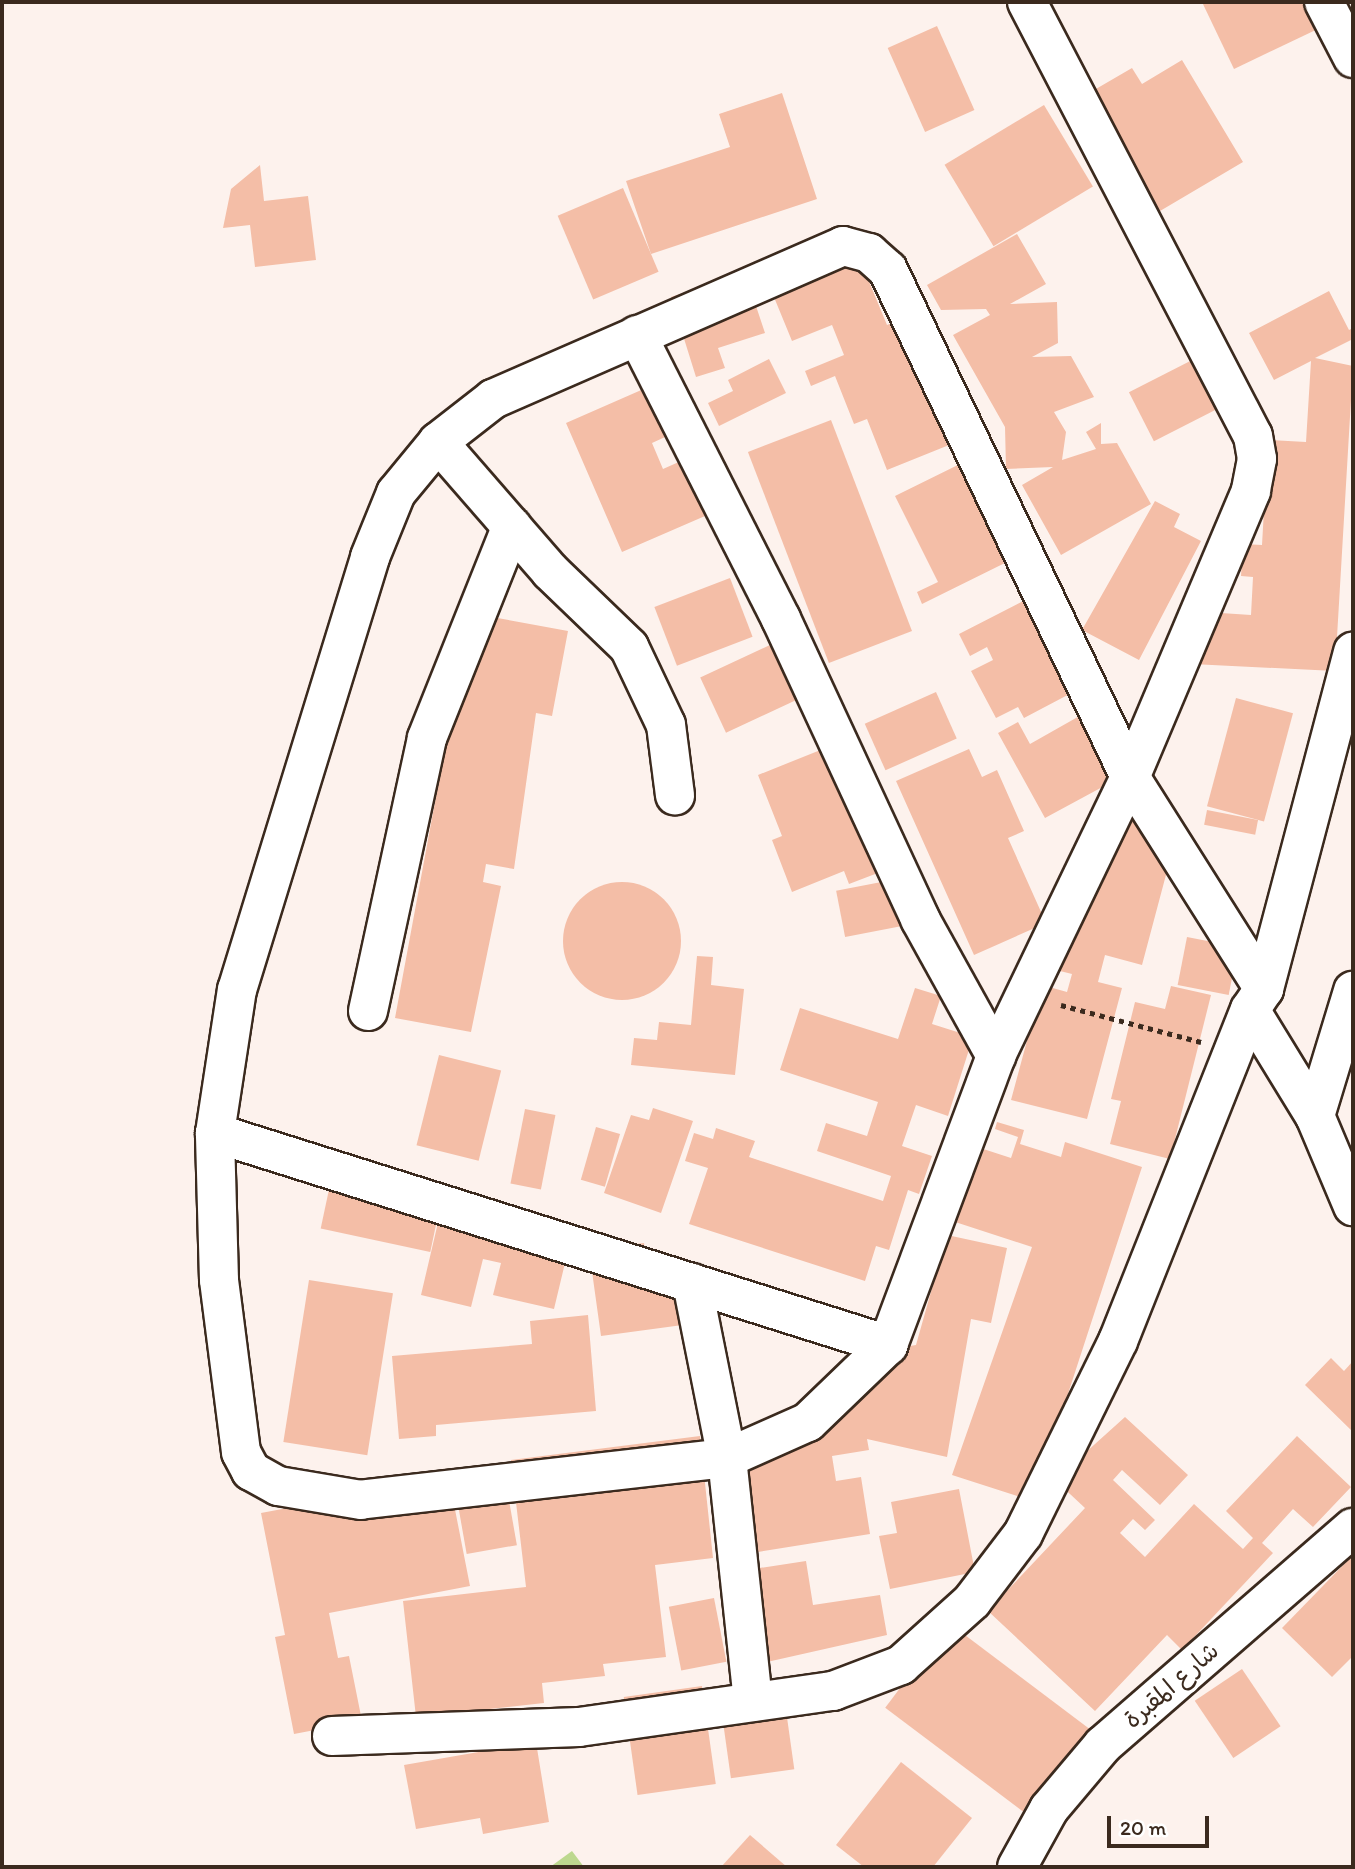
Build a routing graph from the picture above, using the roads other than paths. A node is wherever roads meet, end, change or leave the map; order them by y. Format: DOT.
graph roads {
  1 [pos="1027,2"];
  2 [pos="1324,2"];
  3 [pos="1353,58"];
  4 [pos="636,335"];
  5 [pos="438,442"];
  6 [pos="512,526"];
  7 [pos="1353,652"];
  8 [pos="1130,777"];
  9 [pos="675,795"];
  10 [pos="1353,990"];
  11 [pos="1257,999"];
  12 [pos="368,1011"];
  13 [pos="996,1056"];
  14 [pos="1315,1116"];
  15 [pos="215,1133"];
  16 [pos="1353,1206"];
  17 [pos="692,1283"];
  18 [pos="888,1345"];
  19 [pos="727,1458"];
  20 [pos="1353,1528"];
  21 [pos="753,1702"];
  22 [pos="332,1736"];
  23 [pos="1017,1867"];
  1 -- 8 [label="street"];
  2 -- 3 [label="street"];
  4 -- 5 [label="street"];
  4 -- 8 [label="street"];
  4 -- 13 [label="street"];
  5 -- 6 [label="street"];
  5 -- 15 [label="street"];
  6 -- 9 [label="street"];
  6 -- 12 [label="street"];
  7 -- 11 [label="street"];
  8 -- 11 [label="street"];
  8 -- 13 [label="street"];
  10 -- 14 [label="street"];
  11 -- 14 [label="street"];
  11 -- 21 [label="street"];
  13 -- 18 [label="street"];
  14 -- 16 [label="street"];
  15 -- 17 [label="street"];
  15 -- 19 [label="street"];
  17 -- 18 [label="street"];
  17 -- 19 [label="street"];
  18 -- 19 [label="street"];
  19 -- 21 [label="street"];
  20 -- 23 [label="street, شارع المقبرة"];
  21 -- 22 [label="street"];
}
